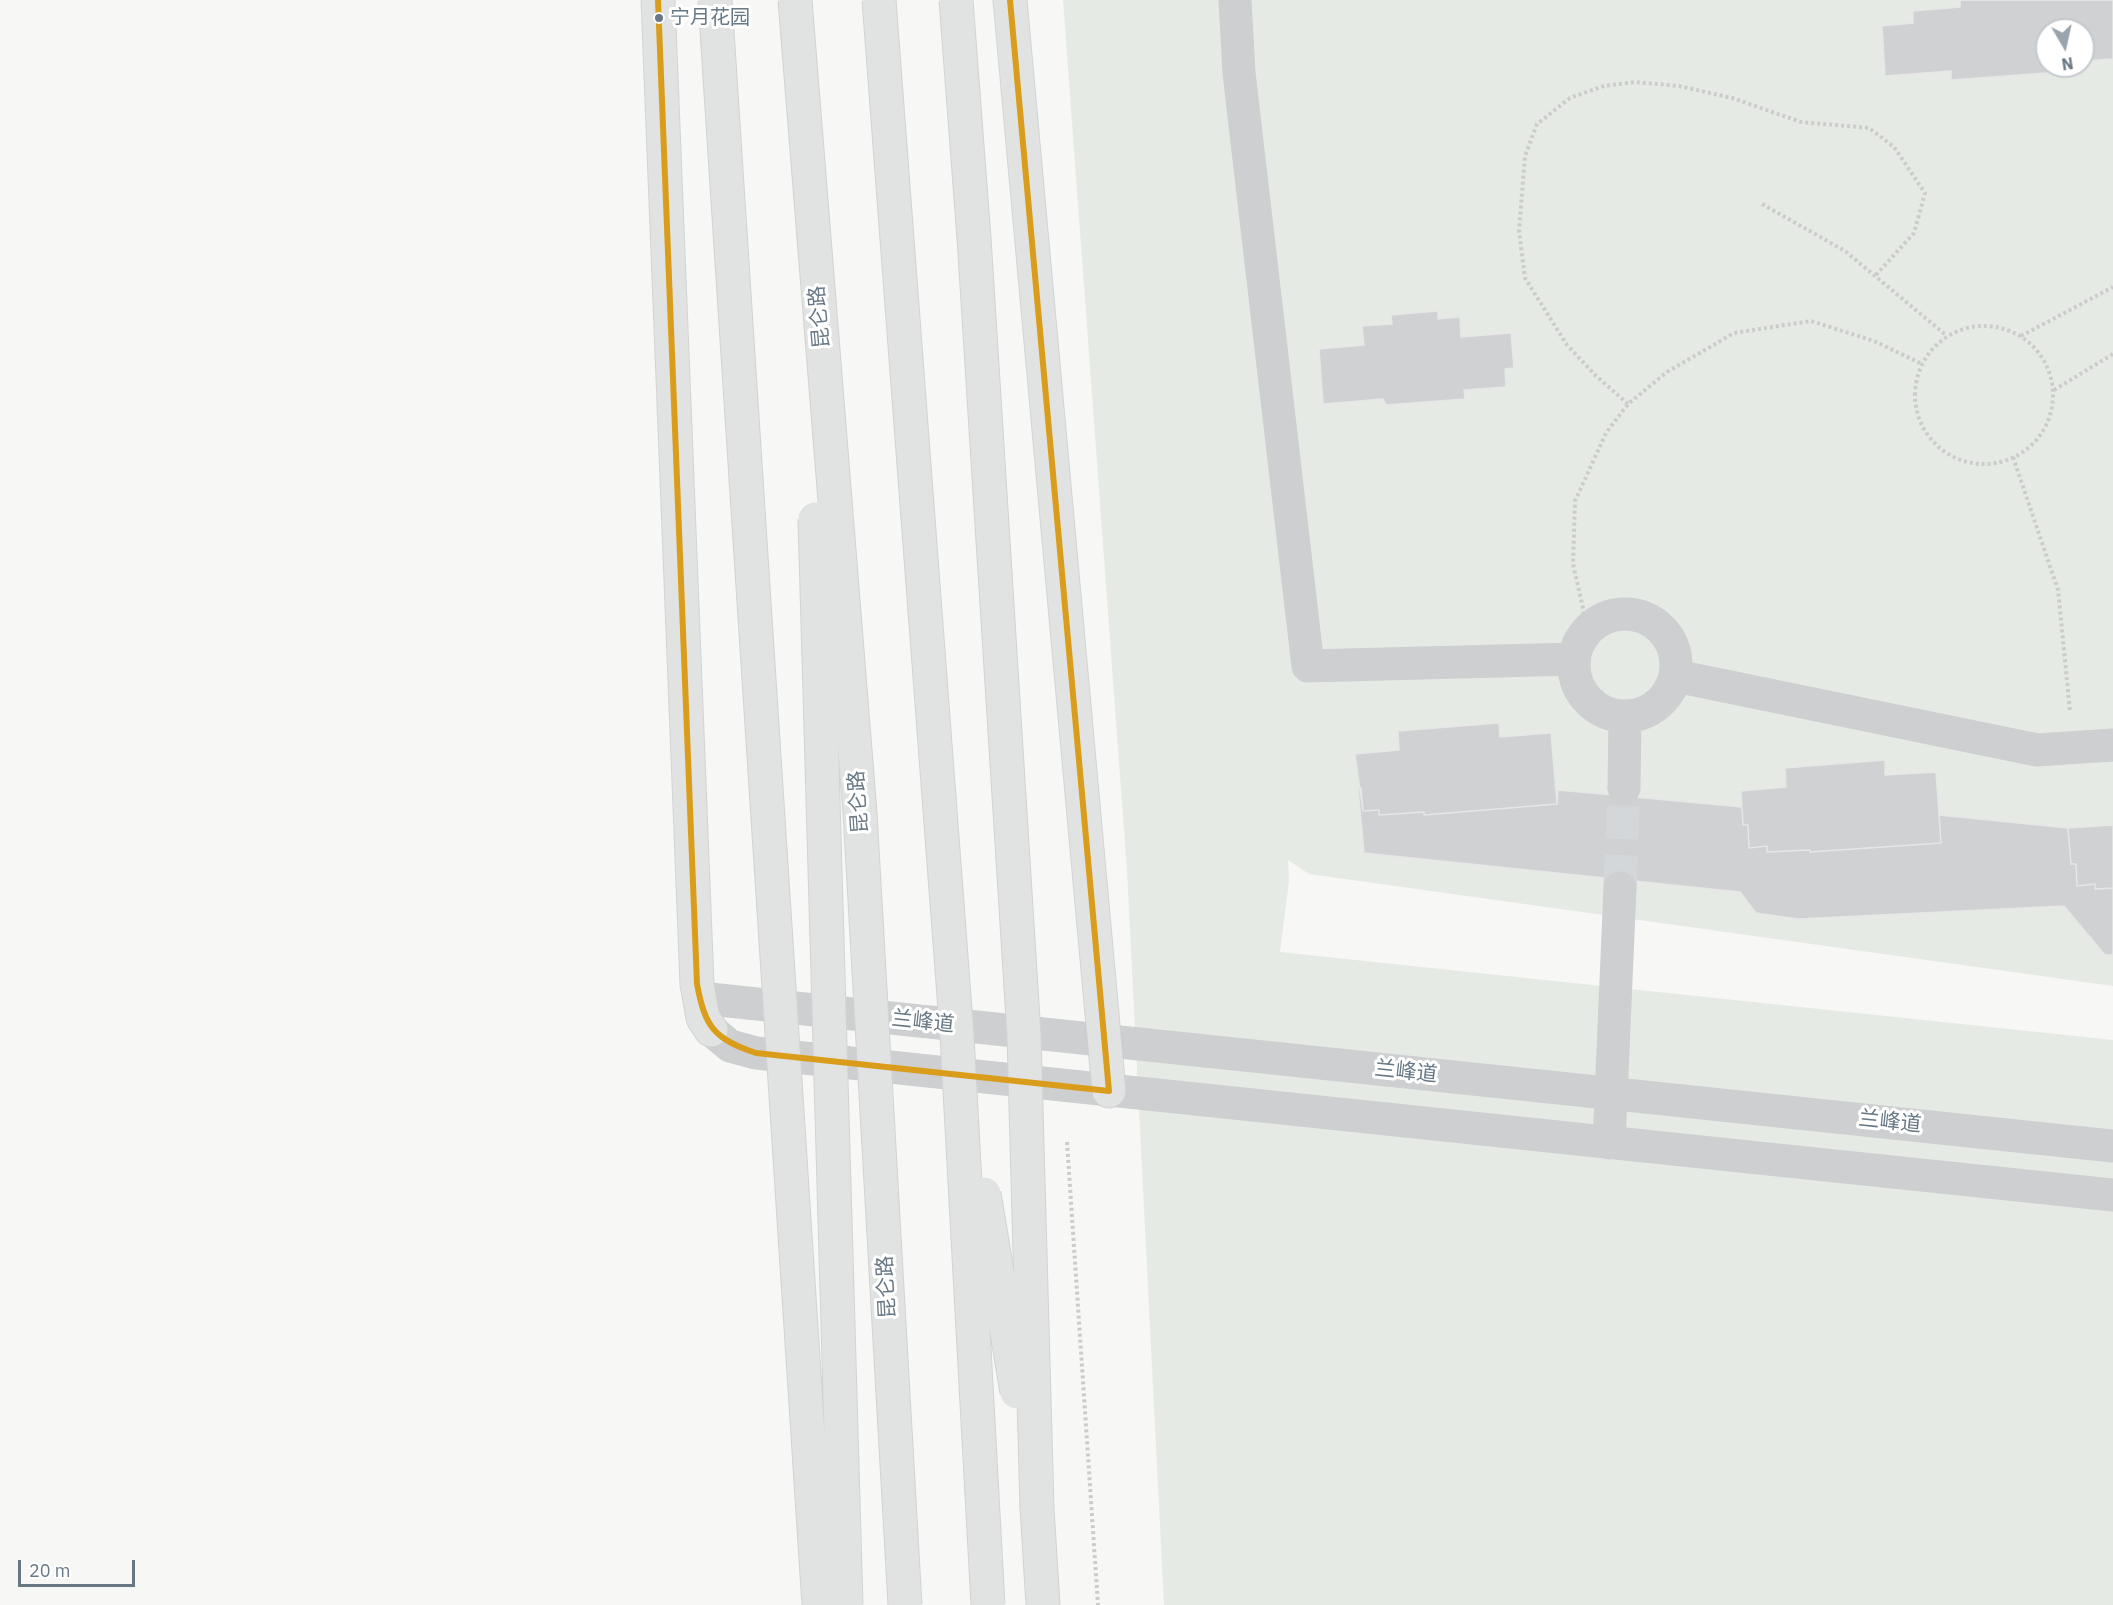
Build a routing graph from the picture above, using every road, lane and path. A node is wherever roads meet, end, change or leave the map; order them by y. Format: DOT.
graph roads {
  1 [pos="658,0"];
  2 [pos="715,0"];
  3 [pos="795,0"];
  4 [pos="879,0"];
  5 [pos="956,0"];
  6 [pos="1010,0"];
  7 [pos="1235,0"];
  8 [pos="804,130"];
  9 [pos="1762,204"];
  10 [pos="1875,276"];
  11 [pos="2113,287"];
  12 [pos="1947,336"];
  13 [pos="2021,336"];
  14 [pos="2113,354"];
  15 [pos="1920,363"];
  16 [pos="2054,390"];
  17 [pos="1628,404"];
  18 [pos="2013,457"];
  19 [pos="1588,629"];
  20 [pos="1574,659"];
  21 [pos="1676,676"];
  22 [pos="1625,717"];
  23 [pos="2113,745"];
  24 [pos="2073,748"];
  25 [pos="1624,788"];
  26 [pos="1620,888"];
  27 [pos="700,998"];
  28 [pos="711,1030"];
  29 [pos="957,1035"];
  30 [pos="1104,1040"];
  31 [pos="1109,1091"];
  32 [pos="1612,1093"];
  33 [pos="1067,1140"];
  34 [pos="1610,1143"];
  35 [pos="2113,1146"];
  36 [pos="2113,1195"];
  37 [pos="1037,1508"];
  38 [pos="819,1605"];
  39 [pos="846,1605"];
  40 [pos="905,1605"];
  41 [pos="988,1605"];
  42 [pos="1043,1605"];
  43 [pos="1098,1605"];
  1 -- 27 [label="main road"];
  2 -- 38 [label="main road, bridge"];
  3 -- 8 [label="main road, 昆仑路, bridge"];
  4 -- 29 [label="main road, bridge"];
  5 -- 37 [label="main road, bridge"];
  6 -- 30 [label="main road"];
  7 -- 20 [label="street"];
  8 -- 39 [label="main road, bridge"];
  8 -- 40 [label="main road, 昆仑路, bridge"];
  9 -- 10 [label="path"];
  10 -- 12 [label="path"];
  10 -- 17 [label="path"];
  11 -- 13 [label="path"];
  12 -- 13 [label="path"];
  12 -- 15 [label="path"];
  13 -- 16 [label="path"];
  14 -- 16 [label="path"];
  15 -- 17 [label="path"];
  15 -- 18 [label="path"];
  16 -- 18 [label="path"];
  17 -- 19 [label="path"];
  18 -- 24 [label="path"];
  19 -- 20 [label="street"];
  19 -- 21 [label="street"];
  20 -- 22 [label="street"];
  21 -- 22 [label="street"];
  21 -- 24 [label="street"];
  22 -- 25 [label="street"];
  23 -- 24 [label="street"];
  26 -- 32 [label="street"];
  27 -- 28 [label="main road"];
  27 -- 30 [label="street, 兰峰道"];
  28 -- 31 [label="street"];
  29 -- 37 [label="main road, bridge"];
  29 -- 41 [label="main road, bridge"];
  30 -- 31 [label="main road"];
  30 -- 32 [label="street, 兰峰道"];
  31 -- 34 [label="street"];
  32 -- 34 [label="street"];
  32 -- 35 [label="street, 兰峰道"];
  33 -- 43 [label="path, bridge"];
  34 -- 36 [label="street"];
  37 -- 42 [label="main road"];
}
